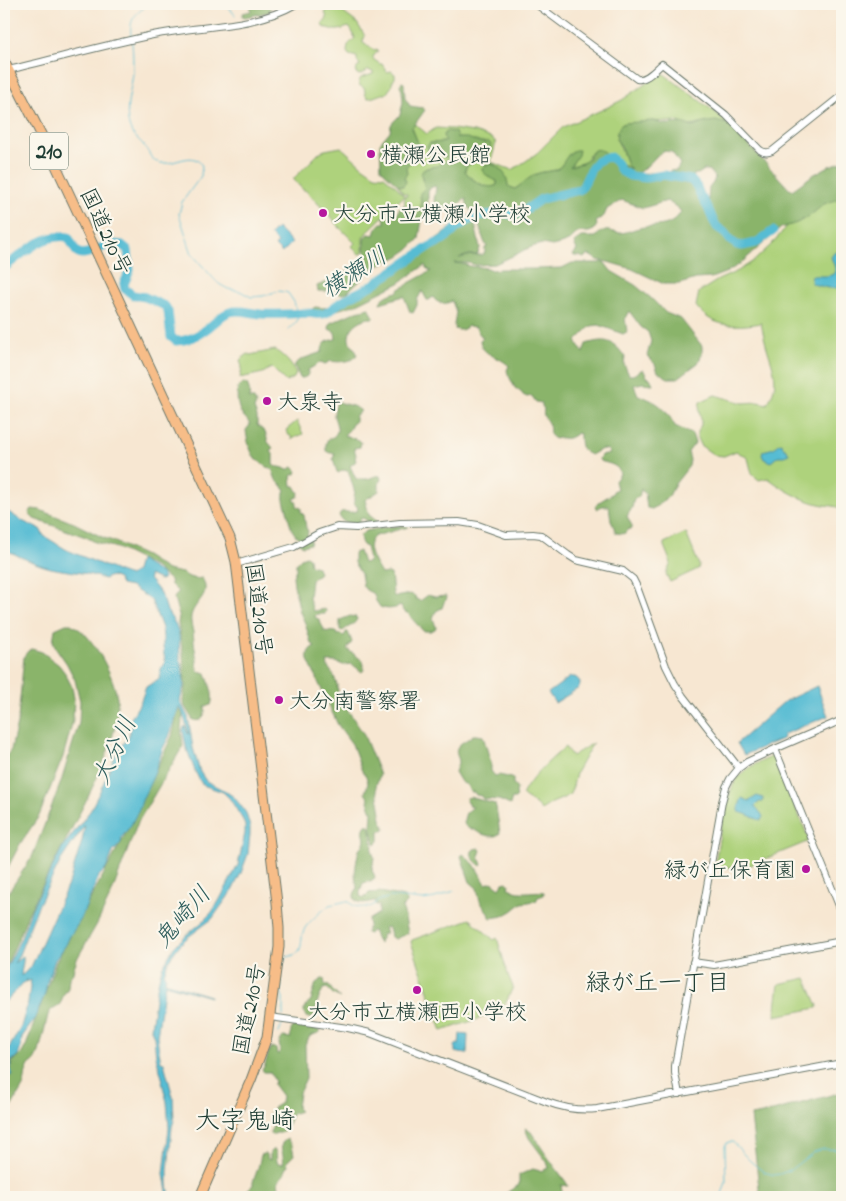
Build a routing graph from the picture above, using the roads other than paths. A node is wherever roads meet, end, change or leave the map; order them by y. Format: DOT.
graph roads {
  1 [pos="296,4"];
  2 [pos="536,4"];
  3 [pos="6,66"];
  4 [pos="842,95"];
  5 [pos="236,564"];
  6 [pos="842,720"];
  7 [pos="775,749"];
  8 [pos="739,768"];
  9 [pos="842,913"];
  10 [pos="842,941"];
  11 [pos="694,962"];
  12 [pos="270,1017"];
  13 [pos="842,1063"];
  14 [pos="679,1094"];
  15 [pos="200,1197"];
  1 -- 3 [label="street"];
  2 -- 4 [label="street"];
  3 -- 5 [label="highway, 国道210号 / 210"];
  5 -- 8 [label="street"];
  5 -- 12 [label="highway, 国道210号 / 210"];
  6 -- 7 [label="street"];
  7 -- 8 [label="street"];
  7 -- 9 [label="street"];
  8 -- 11 [label="street"];
  10 -- 11 [label="street"];
  11 -- 14 [label="street"];
  12 -- 14 [label="street"];
  12 -- 15 [label="highway, 国道210号 / 210"];
  13 -- 14 [label="street"];
}
